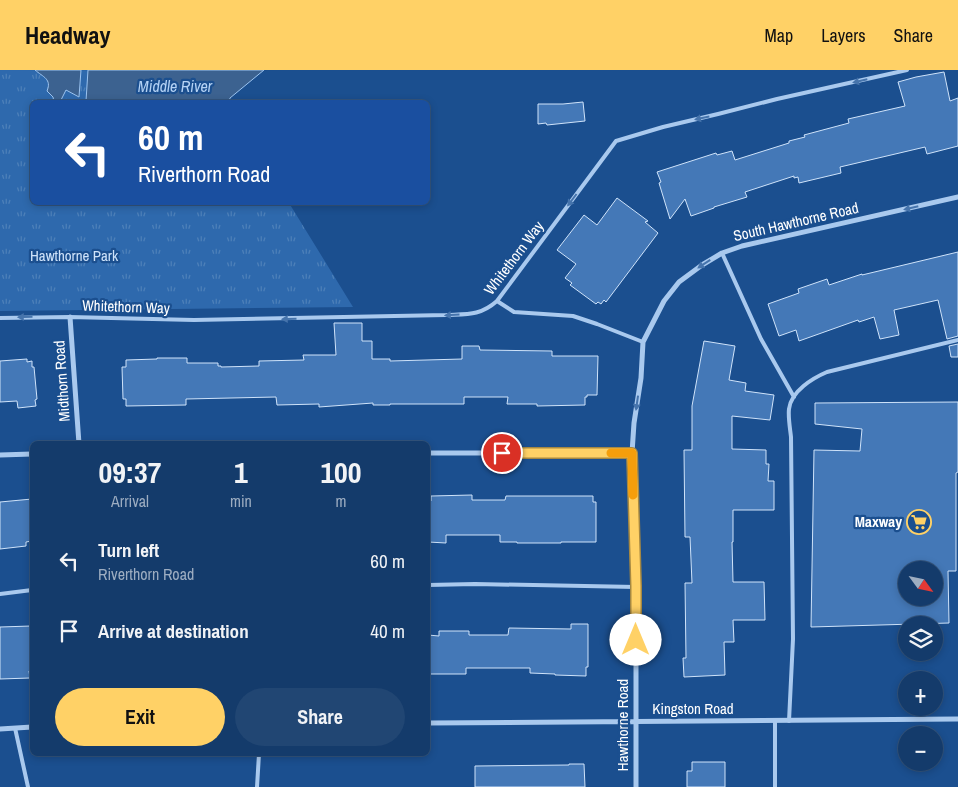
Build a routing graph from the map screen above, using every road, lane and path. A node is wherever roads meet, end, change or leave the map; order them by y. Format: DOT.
graph roads {
  1 [pos="908,70"];
  2 [pos="958,197"];
  3 [pos="722,253"];
  4 [pos="497,301"];
  5 [pos="70,317"];
  6 [pos="0,318"];
  7 [pos="958,340"];
  8 [pos="643,342"];
  9 [pos="794,396"];
  10 [pos="79,441"];
  11 [pos="430,453"];
  12 [pos="632,453"];
  13 [pos="30,454"];
  14 [pos="0,455"];
  15 [pos="430,585"];
  16 [pos="636,586"];
  17 [pos="30,590"];
  18 [pos="0,594"];
  19 [pos="958,719"];
  20 [pos="775,721"];
  21 [pos="790,721"];
  22 [pos="636,722"];
  23 [pos="430,723"];
  24 [pos="30,727"];
  25 [pos="15,728"];
  26 [pos="0,729"];
  27 [pos="259,756"];
  28 [pos="28,787"];
  29 [pos="257,787"];
  30 [pos="636,787"];
  31 [pos="775,787"];
  1 -- 4 [label="lane, Whitethorn Way, one-way"];
  2 -- 3 [label="street, South Hawthorne Road, one-way"];
  3 -- 8 [label="street, South Hawthorne Road, one-way"];
  3 -- 9 [label="lane"];
  4 -- 5 [label="lane, Whitethorn Way, one-way"];
  4 -- 8 [label="lane"];
  5 -- 6 [label="lane, Whitethorn Way, one-way"];
  5 -- 10 [label="street, Midthorn Road"];
  7 -- 9 [label="lane"];
  8 -- 12 [label="street, South Hawthorne Road, one-way"];
  9 -- 21 [label="lane"];
  11 -- 12 [label="street"];
  12 -- 16 [label="street, Hawthorne Road"];
  13 -- 14 [label="street"];
  15 -- 16 [label="lane"];
  16 -- 22 [label="street, Hawthorne Road"];
  17 -- 18 [label="lane"];
  19 -- 21 [label="street, Kingston Road"];
  20 -- 21 [label="street, Kingston Road"];
  20 -- 22 [label="street, Kingston Road"];
  20 -- 31 [label="lane"];
  22 -- 23 [label="street, Kingston Road"];
  22 -- 30 [label="street, Hawthorne Road"];
  24 -- 25 [label="street"];
  25 -- 26 [label="street"];
  25 -- 28 [label="lane"];
  27 -- 29 [label="lane"];
}
